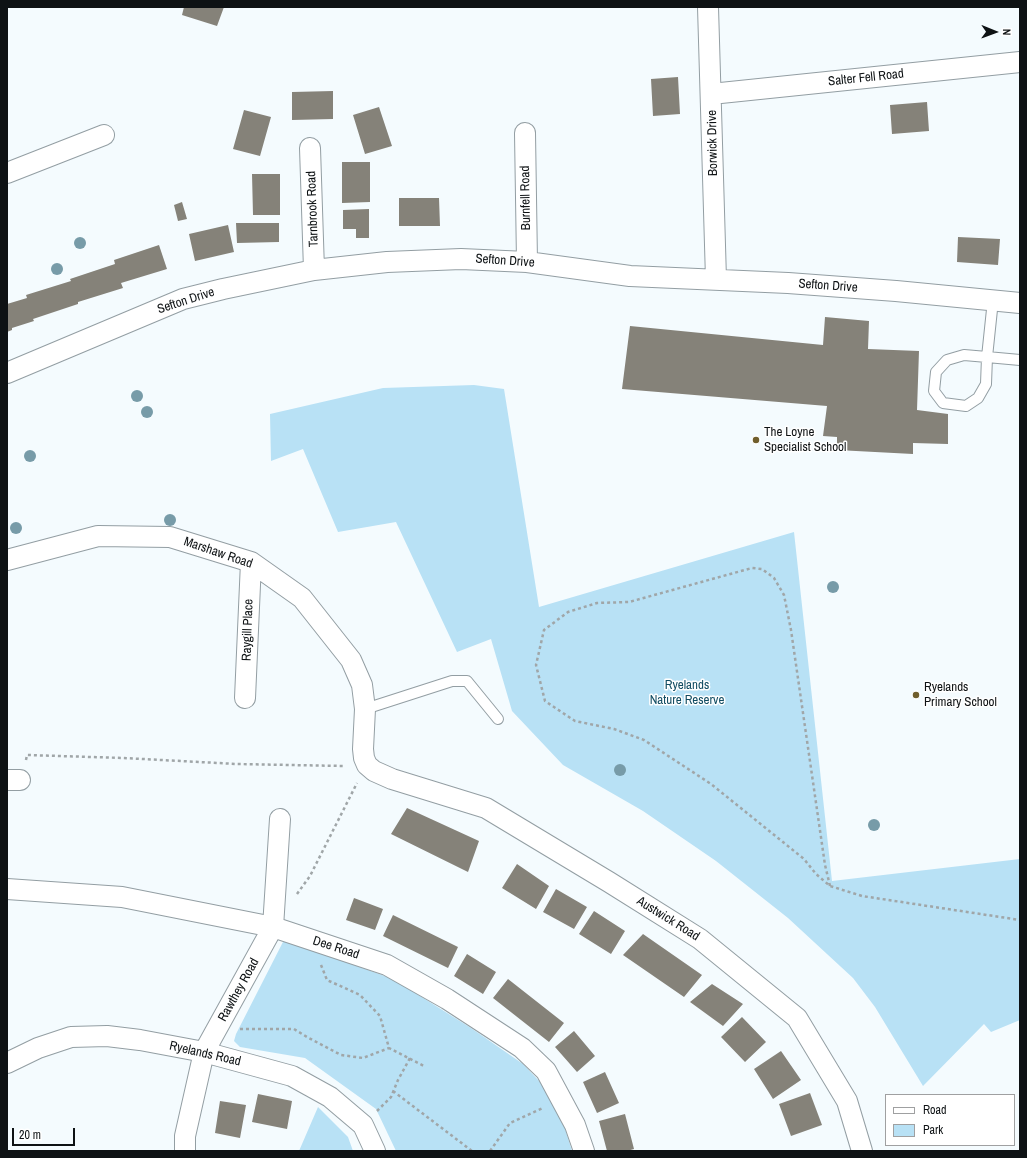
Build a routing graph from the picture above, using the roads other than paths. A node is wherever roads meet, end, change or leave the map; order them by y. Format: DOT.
graph roads {
  1 [pos="708,7"];
  2 [pos="1020,62"];
  3 [pos="711,94"];
  4 [pos="525,133"];
  5 [pos="104,135"];
  6 [pos="310,148"];
  7 [pos="7,173"];
  8 [pos="526,262"];
  9 [pos="314,270"];
  10 [pos="716,280"];
  11 [pos="993,300"];
  12 [pos="1020,303"];
  13 [pos="987,357"];
  14 [pos="1020,360"];
  15 [pos="7,373"];
  16 [pos="7,560"];
  17 [pos="250,562"];
  18 [pos="245,698"];
  19 [pos="365,709"];
  20 [pos="498,719"];
  21 [pos="392,779"];
  22 [pos="280,819"];
  23 [pos="7,889"];
  24 [pos="273,927"];
  25 [pos="204,1052"];
  26 [pos="7,1063"];
  27 [pos="185,1151"];
  28 [pos="375,1151"];
  29 [pos="584,1151"];
  30 [pos="862,1151"];
  1 -- 3 [label="street, Borwick Drive"];
  2 -- 3 [label="street, Salter Fell Road"];
  3 -- 10 [label="street, Borwick Drive"];
  4 -- 8 [label="street, Burnfell Road"];
  5 -- 7 [label="street"];
  6 -- 9 [label="street, Tarnbrook Road"];
  8 -- 9 [label="street, Sefton Drive"];
  8 -- 10 [label="street, Sefton Drive"];
  9 -- 15 [label="street, Sefton Drive"];
  10 -- 11 [label="street, Sefton Drive"];
  11 -- 12 [label="street, Sefton Drive"];
  11 -- 13 [label="lane"];
  13 -- 13 [label="lane"];
  13 -- 14 [label="lane"];
  16 -- 17 [label="street, Marshaw Road"];
  17 -- 18 [label="street, Raygill Place"];
  17 -- 19 [label="street, Marshaw Road"];
  19 -- 20 [label="lane"];
  19 -- 21 [label="street, Marshaw Road"];
  21 -- 30 [label="street, Austwick Road"];
  22 -- 24 [label="street"];
  23 -- 24 [label="street, Dee Road"];
  24 -- 25 [label="street, Rawthey Road"];
  24 -- 29 [label="street, Dee Road"];
  25 -- 26 [label="street, Ryelands Road"];
  25 -- 27 [label="street, Rawthey Road"];
  25 -- 28 [label="street, Ryelands Road"];
}
